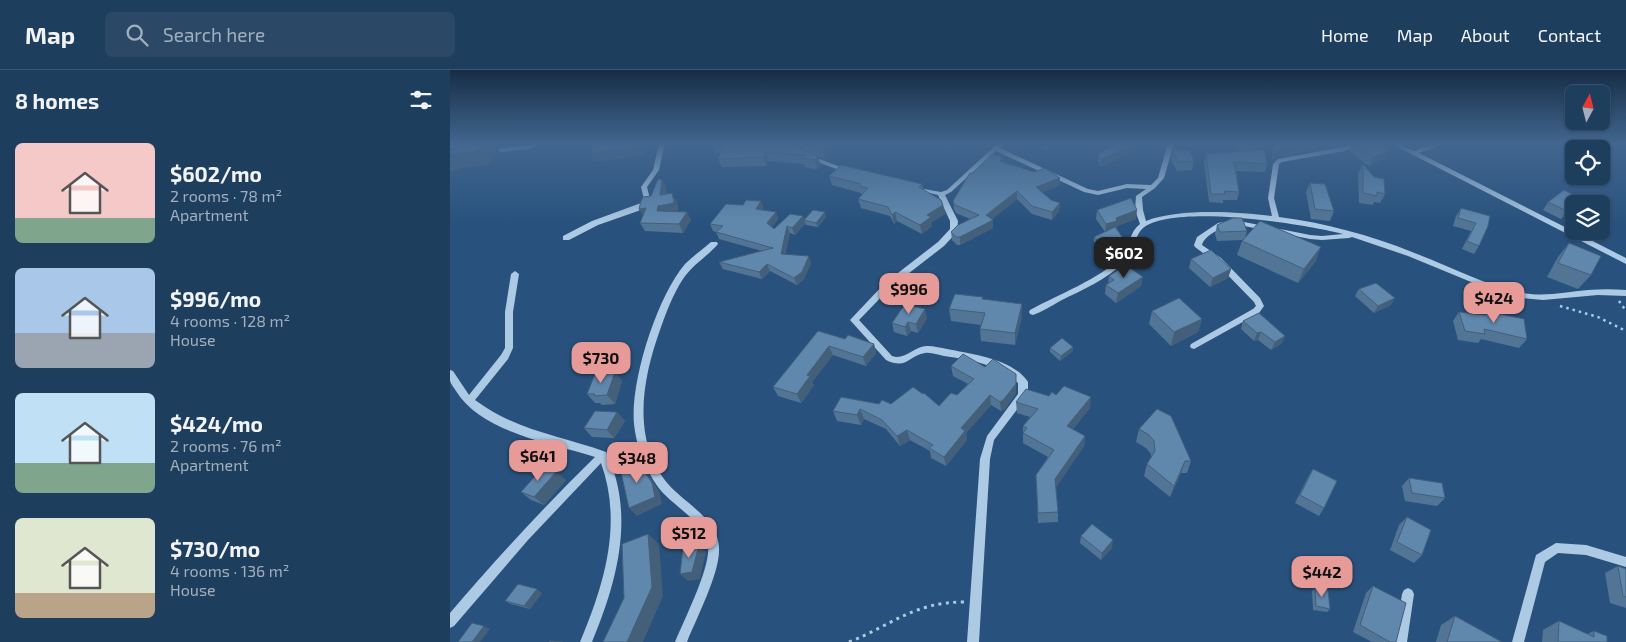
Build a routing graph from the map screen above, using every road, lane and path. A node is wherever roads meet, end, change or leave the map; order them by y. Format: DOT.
graph roads {
  1 [pos="656,170"];
  2 [pos="843,170"];
  3 [pos="972,170"];
  4 [pos="1044,170"];
  5 [pos="1163,170"];
  6 [pos="1275,170"];
  7 [pos="1447,170"];
  8 [pos="856,173"];
  9 [pos="910,186"];
  10 [pos="1153,187"];
  11 [pos="941,194"];
  12 [pos="1276,218"];
  13 [pos="1144,224"];
  14 [pos="1354,235"];
  15 [pos="566,238"];
  16 [pos="714,244"];
  17 [pos="1626,261"];
  18 [pos="515,274"];
  19 [pos="1626,293"];
  20 [pos="1537,298"];
  21 [pos="1032,312"];
  22 [pos="1626,331"];
  23 [pos="1194,346"];
  24 [pos="450,373"];
  25 [pos="469,401"];
  26 [pos="603,455"];
  27 [pos="1626,562"];
  28 [pos="1408,594"];
  29 [pos="976,601"];
  30 [pos="450,622"];
  31 [pos="586,642"];
  32 [pos="681,642"];
  33 [pos="849,642"];
  34 [pos="973,642"];
  35 [pos="1401,642"];
  36 [pos="1518,642"];
  1 -- 15 [label="street"];
  2 -- 8 [label="street"];
  3 -- 11 [label="street"];
  4 -- 10 [label="street"];
  5 -- 10 [label="street"];
  6 -- 12 [label="street"];
  7 -- 17 [label="street"];
  9 -- 11 [label="street"];
  10 -- 13 [label="street"];
  11 -- 29 [label="street"];
  12 -- 13 [label="street"];
  12 -- 14 [label="street"];
  13 -- 21 [label="street"];
  14 -- 20 [label="street"];
  14 -- 23 [label="street"];
  16 -- 32 [label="street"];
  18 -- 25 [label="street"];
  19 -- 20 [label="street"];
  20 -- 22 [label="path"];
  24 -- 25 [label="street"];
  25 -- 26 [label="street"];
  26 -- 30 [label="street"];
  26 -- 31 [label="street"];
  27 -- 36 [label="street"];
  28 -- 35 [label="street"];
  29 -- 33 [label="path"];
  29 -- 34 [label="street"];
}
